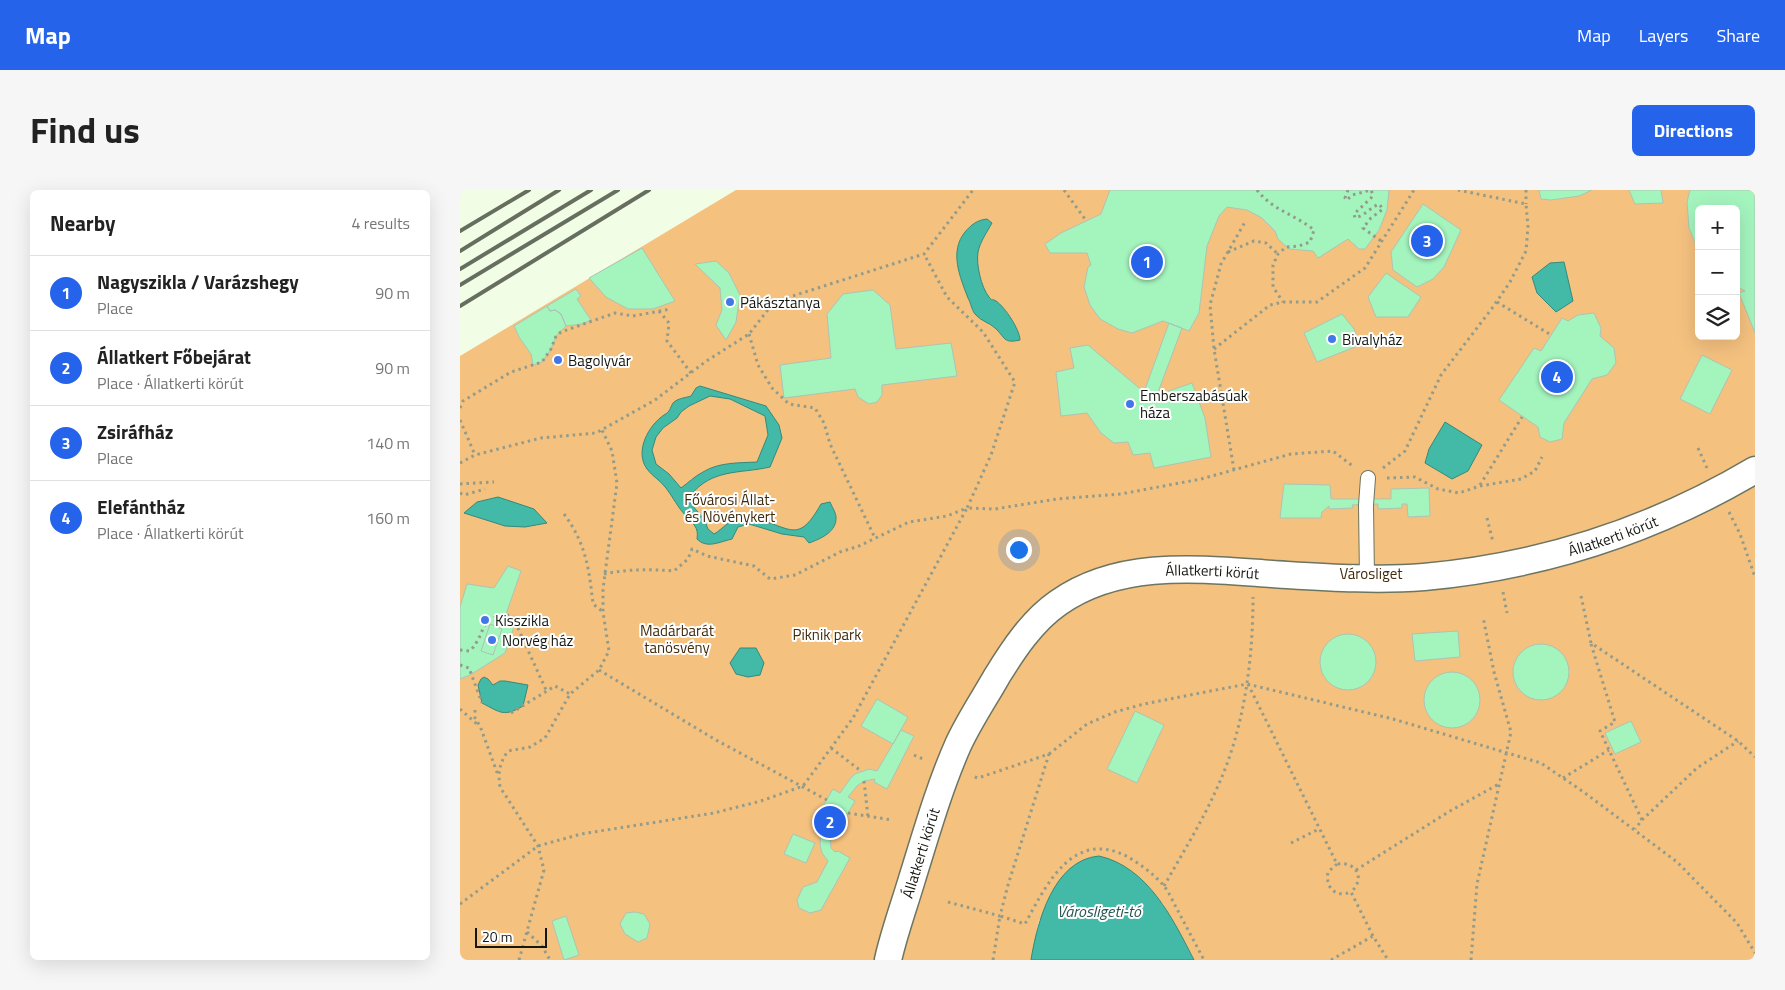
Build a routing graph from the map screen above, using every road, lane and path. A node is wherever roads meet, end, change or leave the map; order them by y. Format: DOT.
graph roads {
  1 [pos="973,190"];
  2 [pos="1064,190"];
  3 [pos="1257,190"];
  4 [pos="1348,190"];
  5 [pos="1414,190"];
  6 [pos="1458,190"];
  7 [pos="1526,190"];
  8 [pos="1526,204"];
  9 [pos="1085,219"];
  10 [pos="1245,222"];
  11 [pos="1382,241"];
  12 [pos="1227,252"];
  13 [pos="924,254"];
  14 [pos="1278,254"];
  15 [pos="1283,302"];
  16 [pos="1497,302"];
  17 [pos="671,309"];
  18 [pos="659,312"];
  19 [pos="749,334"];
  20 [pos="1552,335"];
  21 [pos="1214,349"];
  22 [pos="691,373"];
  23 [pos="460,408"];
  24 [pos="1522,416"];
  25 [pos="460,420"];
  26 [pos="602,430"];
  27 [pos="475,455"];
  28 [pos="1542,457"];
  29 [pos="460,463"];
  30 [pos="1234,470"];
  31 [pos="1755,470"];
  32 [pos="1368,478"];
  33 [pos="494,482"];
  34 [pos="460,484"];
  35 [pos="1480,486"];
  36 [pos="485,490"];
  37 [pos="460,493"];
  38 [pos="967,508"];
  39 [pos="564,514"];
  40 [pos="875,538"];
  41 [pos="1252,572"];
  42 [pos="604,574"];
  43 [pos="1367,578"];
  44 [pos="1581,596"];
  45 [pos="603,612"];
  46 [pos="1483,616"];
  47 [pos="1591,643"];
  48 [pos="460,650"];
  49 [pos="460,665"];
  50 [pos="599,670"];
  51 [pos="1247,684"];
  52 [pos="546,690"];
  53 [pos="570,694"];
  54 [pos="482,703"];
  55 [pos="460,709"];
  56 [pos="475,710"];
  57 [pos="510,713"];
  58 [pos="480,726"];
  59 [pos="1738,741"];
  60 [pos="831,748"];
  61 [pos="1609,750"];
  62 [pos="1506,753"];
  63 [pos="1049,754"];
  64 [pos="914,755"];
  65 [pos="1755,757"];
  66 [pos="948,769"];
  67 [pos="861,771"];
  68 [pos="499,777"];
  69 [pos="1563,778"];
  70 [pos="864,780"];
  71 [pos="1499,783"];
  72 [pos="803,786"];
  73 [pos="827,800"];
  74 [pos="848,813"];
  75 [pos="868,817"];
  76 [pos="892,820"];
  77 [pos="1642,820"];
  78 [pos="1319,829"];
  79 [pos="1635,829"];
  80 [pos="1291,844"];
  81 [pos="538,846"];
  82 [pos="1337,864"];
  83 [pos="1356,870"];
  84 [pos="1164,886"];
  85 [pos="1351,892"];
  86 [pos="948,902"];
  87 [pos="460,904"];
  88 [pos="1000,916"];
  89 [pos="527,932"];
  90 [pos="1373,936"];
  91 [pos="1755,954"];
  92 [pos="519,960"];
  93 [pos="550,960"];
  94 [pos="888,960"];
  95 [pos="993,960"];
  96 [pos="1204,960"];
  97 [pos="1331,960"];
  98 [pos="1388,960"];
  99 [pos="1471,960"];
  1 -- 13 [label="path"];
  2 -- 9 [label="path"];
  3 -- 14 [label="path"];
  4 -- 11 [label="path"];
  5 -- 11 [label="path"];
  6 -- 8 [label="path"];
  7 -- 8 [label="path"];
  8 -- 16 [label="path"];
  10 -- 12 [label="path"];
  11 -- 15 [label="path"];
  12 -- 14 [label="path"];
  12 -- 21 [label="path"];
  13 -- 19 [label="path"];
  13 -- 38 [label="path"];
  14 -- 15 [label="path"];
  15 -- 21 [label="path"];
  16 -- 20 [label="path"];
  16 -- 32 [label="path"];
  17 -- 18 [label="path"];
  18 -- 22 [label="path"];
  18 -- 23 [label="path"];
  19 -- 22 [label="path"];
  19 -- 40 [label="path"];
  21 -- 30 [label="path"];
  22 -- 26 [label="path"];
  24 -- 35 [label="path"];
  25 -- 27 [label="path"];
  26 -- 27 [label="path"];
  26 -- 42 [label="path"];
  27 -- 29 [label="path"];
  28 -- 35 [label="path"];
  30 -- 32 [label="path"];
  30 -- 38 [label="path"];
  31 -- 43 [label="street, Állatkerti körút"];
  32 -- 35 [label="path"];
  32 -- 43 [label="lane"];
  33 -- 34 [label="path"];
  36 -- 37 [label="path"];
  38 -- 40 [label="path"];
  38 -- 60 [label="path"];
  39 -- 45 [label="path"];
  40 -- 42 [label="path"];
  41 -- 43 [label="street, Állatkerti körút"];
  41 -- 51 [label="path"];
  41 -- 66 [label="street, Állatkerti körút"];
  42 -- 45 [label="path"];
  44 -- 47 [label="path"];
  45 -- 50 [label="path"];
  46 -- 62 [label="path"];
  47 -- 59 [label="path"];
  47 -- 61 [label="path"];
  48 -- 52 [label="path"];
  49 -- 54 [label="path"];
  50 -- 53 [label="path"];
  50 -- 72 [label="path"];
  51 -- 62 [label="path"];
  51 -- 63 [label="path"];
  51 -- 78 [label="path"];
  51 -- 84 [label="path"];
  52 -- 53 [label="path"];
  52 -- 57 [label="path"];
  53 -- 68 [label="path"];
  55 -- 58 [label="path"];
  56 -- 58 [label="path"];
  58 -- 68 [label="path"];
  59 -- 65 [label="path"];
  59 -- 77 [label="path"];
  60 -- 67 [label="path"];
  60 -- 72 [label="path"];
  61 -- 69 [label="path"];
  61 -- 77 [label="path"];
  62 -- 69 [label="path"];
  62 -- 71 [label="path"];
  63 -- 66 [label="path"];
  63 -- 88 [label="path"];
  64 -- 66 [label="path"];
  66 -- 94 [label="street, Állatkerti körút"];
  68 -- 81 [label="path"];
  69 -- 79 [label="path"];
  70 -- 75 [label="path"];
  71 -- 83 [label="path"];
  71 -- 99 [label="path"];
  72 -- 73 [label="path"];
  72 -- 81 [label="path"];
  74 -- 75 [label="path"];
  75 -- 76 [label="path"];
  77 -- 79 [label="path"];
  78 -- 80 [label="path"];
  78 -- 82 [label="path"];
  79 -- 91 [label="path"];
  81 -- 87 [label="path"];
  81 -- 89 [label="path"];
  82 -- 83 [label="path"];
  82 -- 85 [label="path"];
  83 -- 85 [label="path"];
  84 -- 88 [label="path"];
  84 -- 96 [label="path"];
  85 -- 90 [label="path"];
  86 -- 88 [label="path"];
  88 -- 95 [label="path"];
  89 -- 92 [label="path"];
  89 -- 93 [label="path"];
  90 -- 97 [label="path"];
  90 -- 98 [label="path"];
}
